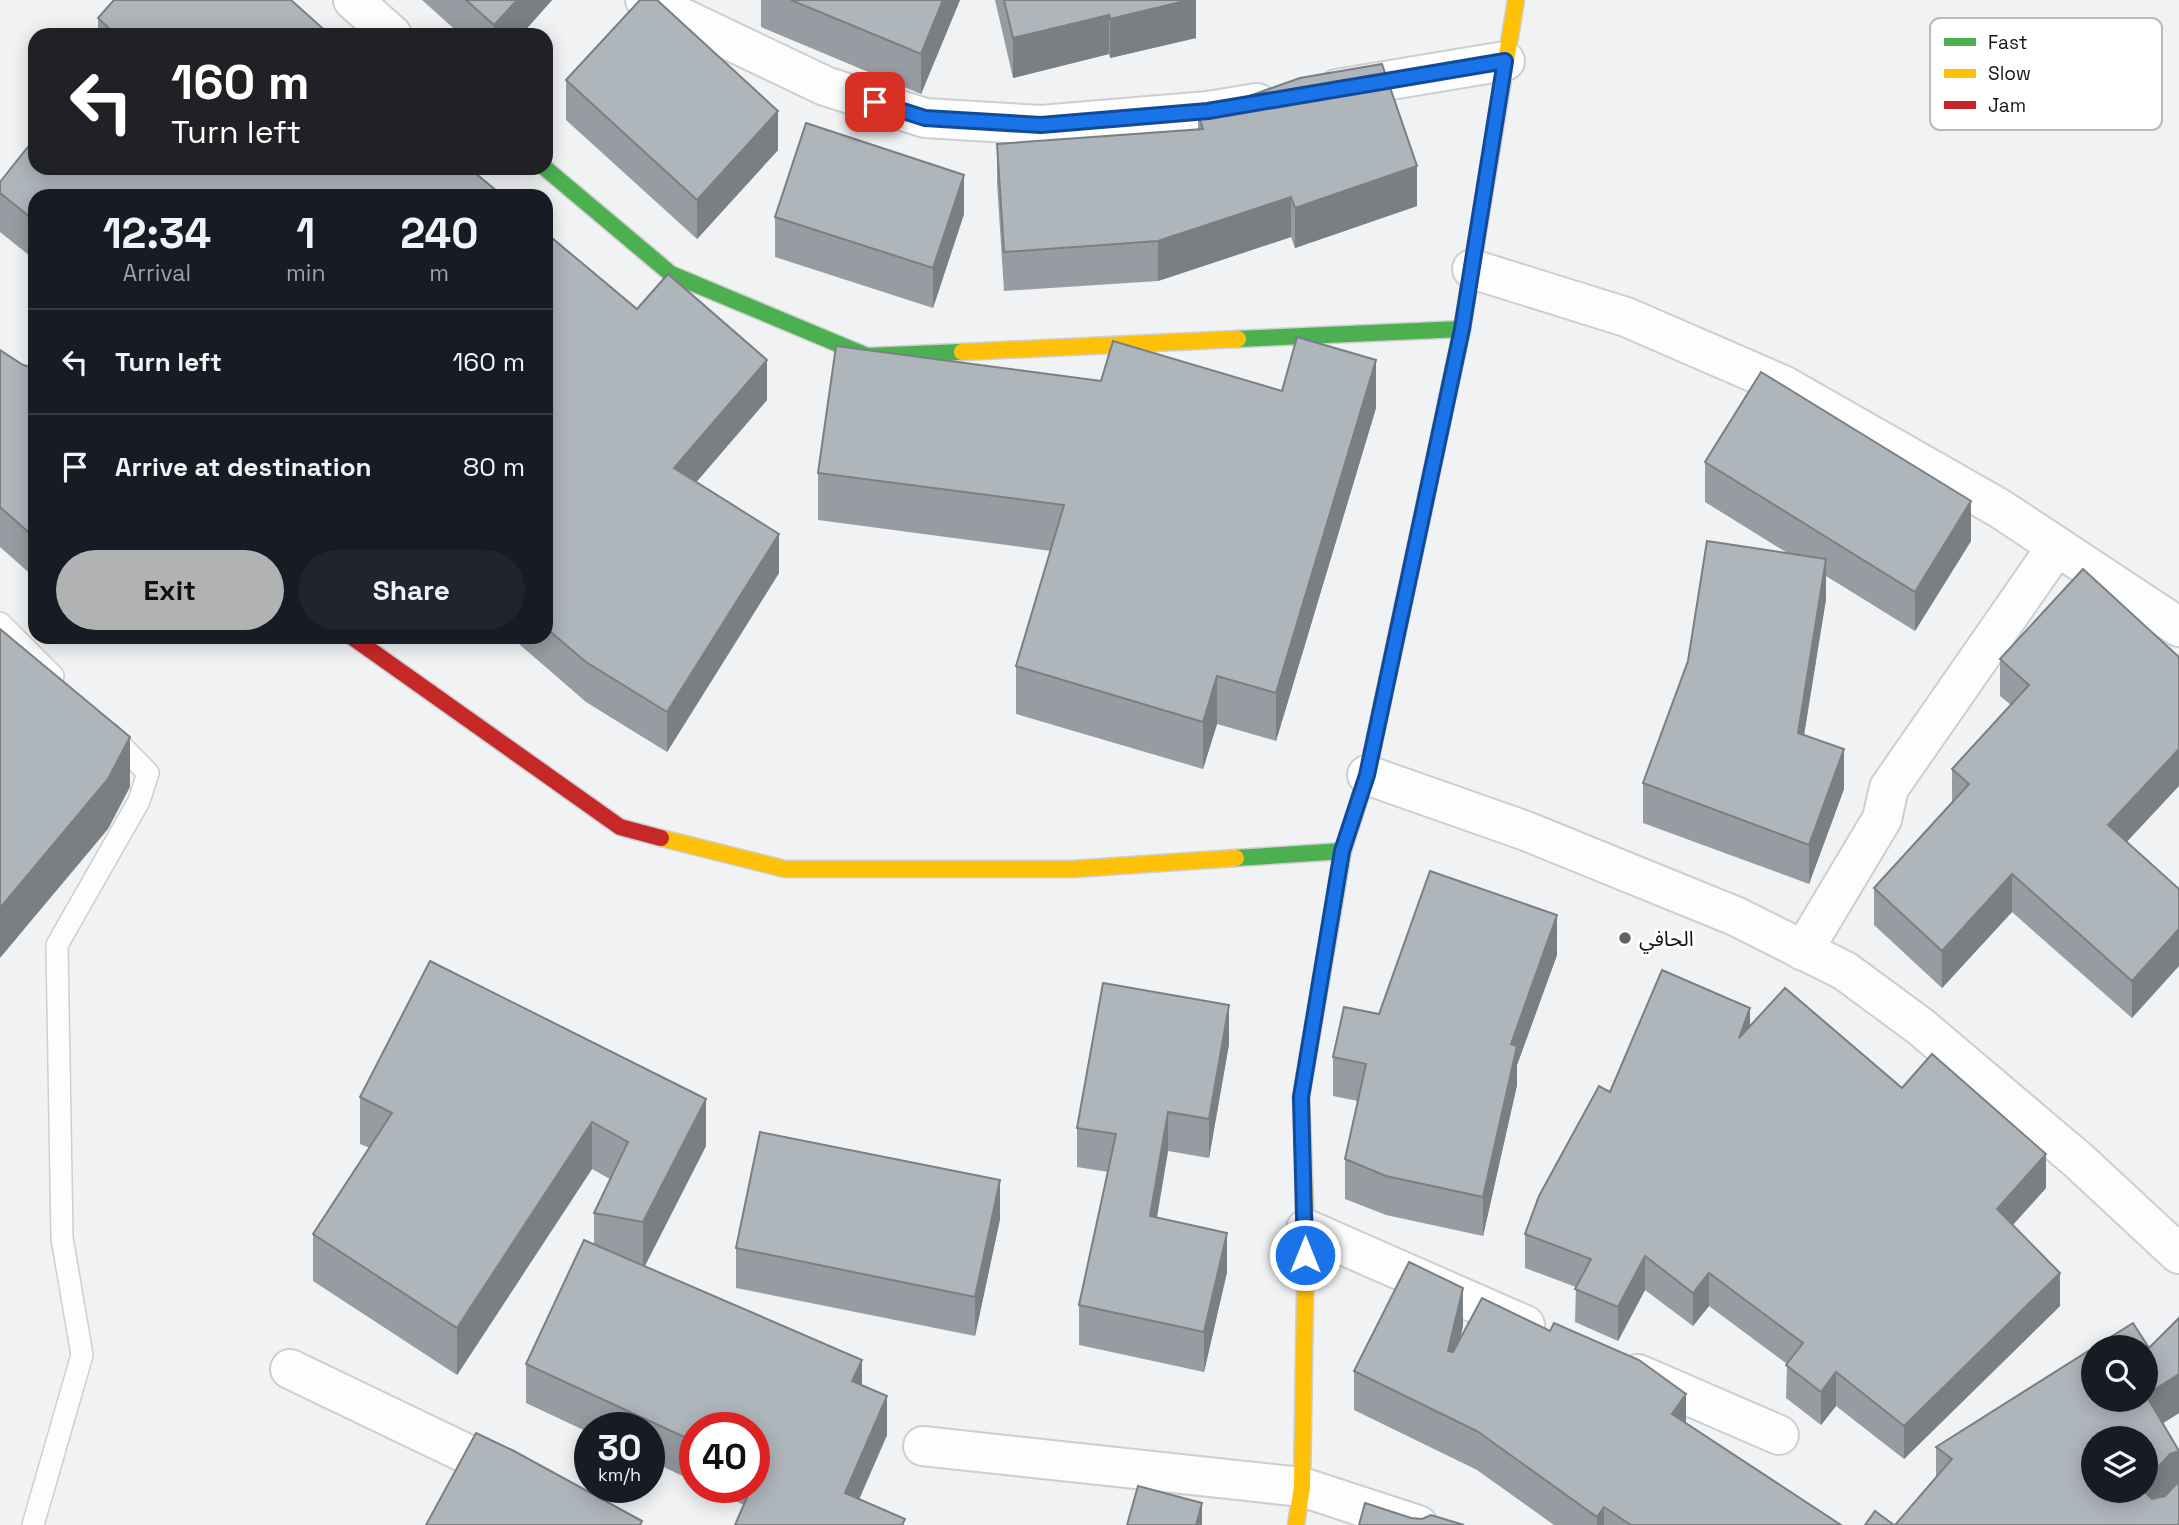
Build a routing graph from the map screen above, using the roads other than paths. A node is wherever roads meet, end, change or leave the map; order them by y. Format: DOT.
graph roads {
  1 [pos="353,0"];
  2 [pos="645,0"];
  3 [pos="1516,0"];
  4 [pos="384,28"];
  5 [pos="1505,61"];
  6 [pos="553,175"];
  7 [pos="1472,269"];
  8 [pos="1462,329"];
  9 [pos="2057,546"];
  10 [pos="0,623"];
  11 [pos="2179,627"];
  12 [pos="362,644"];
  13 [pos="65,689"];
  14 [pos="93,717"];
  15 [pos="1367,775"];
  16 [pos="1342,851"];
  17 [pos="1804,951"];
  18 [pos="1306,1229"];
  19 [pos="2179,1254"];
  20 [pos="1562,1341"];
  21 [pos="1600,1357"];
  22 [pos="290,1369"];
  23 [pos="1779,1435"];
  24 [pos="923,1446"];
  25 [pos="1302,1488"];
  26 [pos="541,1489"];
  27 [pos="33,1525"];
  28 [pos="1296,1525"];
  29 [pos="1418,1525"];
  1 -- 4 [label="street"];
  2 -- 5 [label="street"];
  3 -- 5 [label="street"];
  5 -- 7 [label="street"];
  6 -- 8 [label="street"];
  7 -- 8 [label="street"];
  7 -- 9 [label="street"];
  8 -- 15 [label="street"];
  9 -- 11 [label="street"];
  9 -- 17 [label="street"];
  10 -- 13 [label="lane"];
  12 -- 16 [label="street"];
  14 -- 27 [label="lane"];
  15 -- 16 [label="street"];
  15 -- 17 [label="street"];
  16 -- 18 [label="street"];
  17 -- 19 [label="street"];
  18 -- 20 [label="street"];
  18 -- 25 [label="street"];
  21 -- 23 [label="street"];
  22 -- 26 [label="street"];
  24 -- 25 [label="street"];
  25 -- 28 [label="street"];
  25 -- 29 [label="street"];
}
